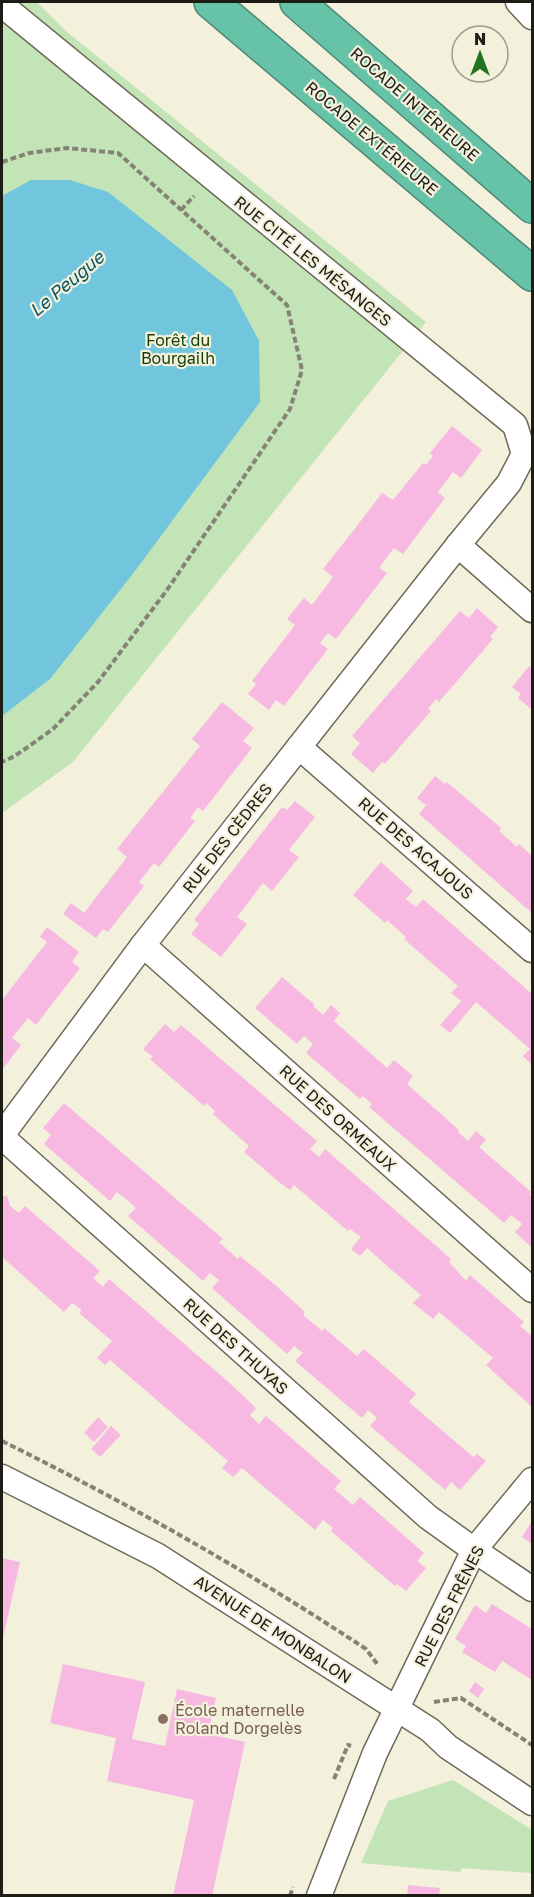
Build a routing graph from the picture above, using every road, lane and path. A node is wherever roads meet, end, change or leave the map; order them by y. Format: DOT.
graph roads {
  1 [pos="211,2"];
  2 [pos="297,2"];
  3 [pos="518,2"];
  4 [pos="2,5"];
  5 [pos="532,17"];
  6 [pos="2,162"];
  7 [pos="532,206"];
  8 [pos="532,274"];
  9 [pos="458,545"];
  10 [pos="532,610"];
  11 [pos="299,747"];
  12 [pos="2,762"];
  13 [pos="143,945"];
  14 [pos="532,950"];
  15 [pos="2,1136"];
  16 [pos="532,1290"];
  17 [pos="2,1477"];
  18 [pos="532,1480"];
  19 [pos="474,1550"];
  20 [pos="532,1589"];
  21 [pos="396,1709"];
  22 [pos="532,1745"];
  23 [pos="532,1803"];
  24 [pos="319,1896"];
  1 -- 8 [label="highway, ROCADE EXTÉRIEURE"];
  2 -- 7 [label="highway, ROCADE INTÉRIEURE"];
  3 -- 5 [label="street"];
  4 -- 9 [label="street, RUE CITÉ LES MÉSANGES"];
  6 -- 12 [label="path"];
  9 -- 10 [label="street"];
  9 -- 11 [label="street, RUE DES CÈDRES"];
  11 -- 13 [label="street, RUE DES CÈDRES"];
  11 -- 14 [label="street, RUE DES ACAJOUS"];
  13 -- 15 [label="street, RUE DES CÈDRES"];
  13 -- 16 [label="street, RUE DES ORMEAUX"];
  15 -- 19 [label="street, RUE DES THUYAS"];
  17 -- 21 [label="street, AVENUE DE MONBALON"];
  18 -- 19 [label="street, RUE DES FRÊNES"];
  19 -- 20 [label="street, RUE DES THUYAS"];
  19 -- 21 [label="street, RUE DES FRÊNES"];
  21 -- 22 [label="path"];
  21 -- 23 [label="street, AVENUE DE MONBALON"];
  21 -- 24 [label="street, RUE DES FRÊNES"];
}
